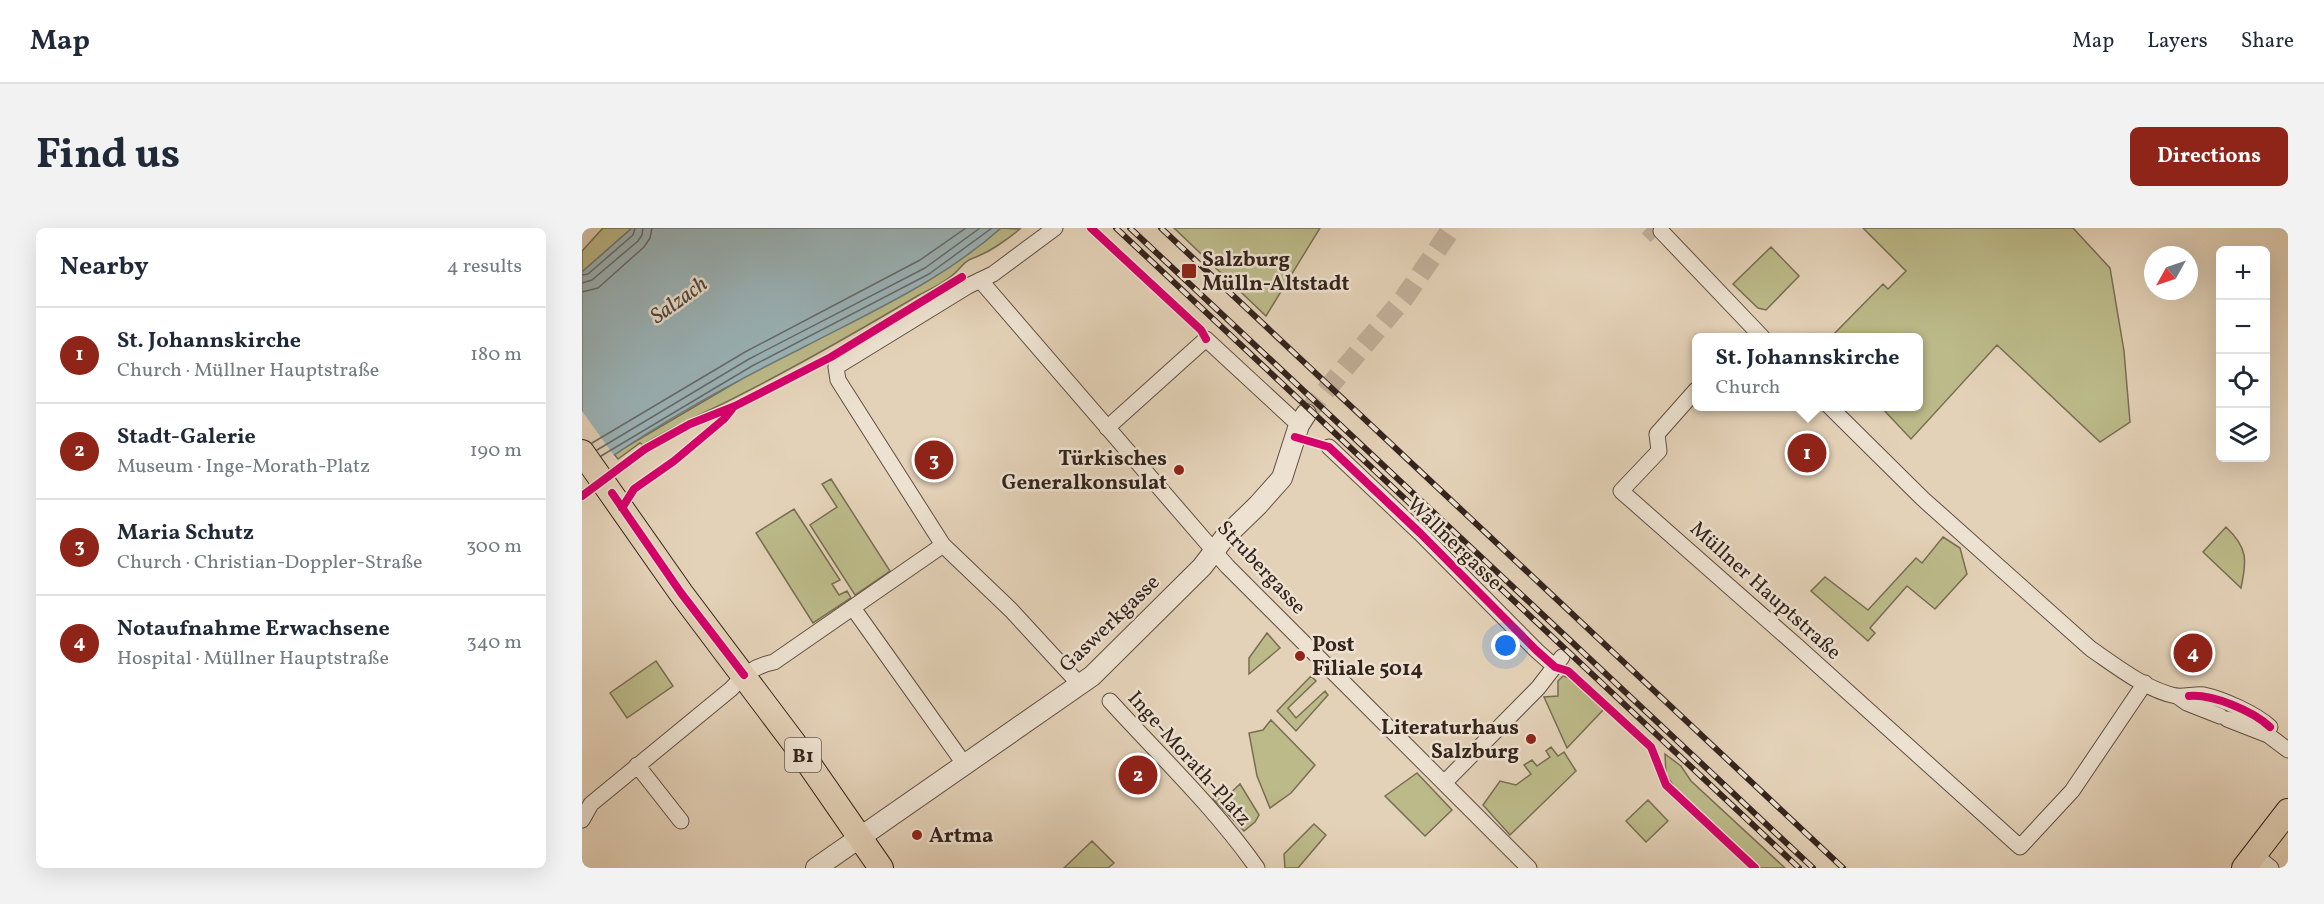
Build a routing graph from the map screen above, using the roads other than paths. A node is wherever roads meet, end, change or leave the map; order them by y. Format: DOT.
graph roads {
  1 [pos="1055,228"];
  2 [pos="1662,232"];
  3 [pos="980,280"];
  4 [pos="1753,333"];
  5 [pos="1692,395"];
  6 [pos="1834,411"];
  7 [pos="1302,420"];
  8 [pos="1107,428"];
  9 [pos="1329,447"];
  10 [pos="582,452"];
  11 [pos="943,545"];
  12 [pos="1215,550"];
  13 [pos="853,608"];
  14 [pos="744,675"];
  15 [pos="2145,683"];
  16 [pos="1081,686"];
  17 [pos="2183,696"];
  18 [pos="1110,701"];
  19 [pos="2225,714"];
  20 [pos="2270,727"];
  21 [pos="2288,734"];
  22 [pos="2288,750"];
  23 [pos="637,765"];
  24 [pos="965,765"];
  25 [pos="1444,783"];
  26 [pos="2287,810"];
  27 [pos="582,820"];
  28 [pos="681,820"];
  29 [pos="859,837"];
  30 [pos="2257,864"];
  31 [pos="1527,866"];
  32 [pos="816,868"];
  33 [pos="882,868"];
  34 [pos="1257,868"];
  1 -- 3 [label="street"];
  2 -- 4 [label="street"];
  3 -- 8 [label="street, Strubergasse"];
  3 -- 11 [label="street"];
  5 -- 15 [label="street, Müllner Hauptstraße"];
  6 -- 15 [label="street"];
  7 -- 8 [label="street"];
  7 -- 12 [label="street, Gaswerkgasse"];
  8 -- 12 [label="street, Strubergasse"];
  9 -- 25 [label="street, Wallnergasse"];
  10 -- 14 [label="main road, B1"];
  11 -- 13 [label="street"];
  11 -- 16 [label="street"];
  12 -- 16 [label="street, Gaswerkgasse"];
  12 -- 25 [label="street, Strubergasse"];
  13 -- 14 [label="street"];
  13 -- 24 [label="street"];
  14 -- 23 [label="street"];
  14 -- 29 [label="main road, B1"];
  15 -- 17 [label="street"];
  16 -- 24 [label="street, Gaswerkgasse"];
  17 -- 19 [label="street"];
  17 -- 20 [label="street"];
  18 -- 34 [label="street, Inge-Morath-Platz"];
  19 -- 20 [label="street"];
  19 -- 22 [label="street"];
  20 -- 21 [label="street"];
  23 -- 27 [label="street"];
  23 -- 28 [label="street"];
  24 -- 29 [label="street, Gaswerkgasse"];
  25 -- 31 [label="street, Strubergasse"];
  26 -- 30 [label="main road"];
  29 -- 32 [label="street, Gaswerkgasse"];
  29 -- 33 [label="main road, B1"];
}
